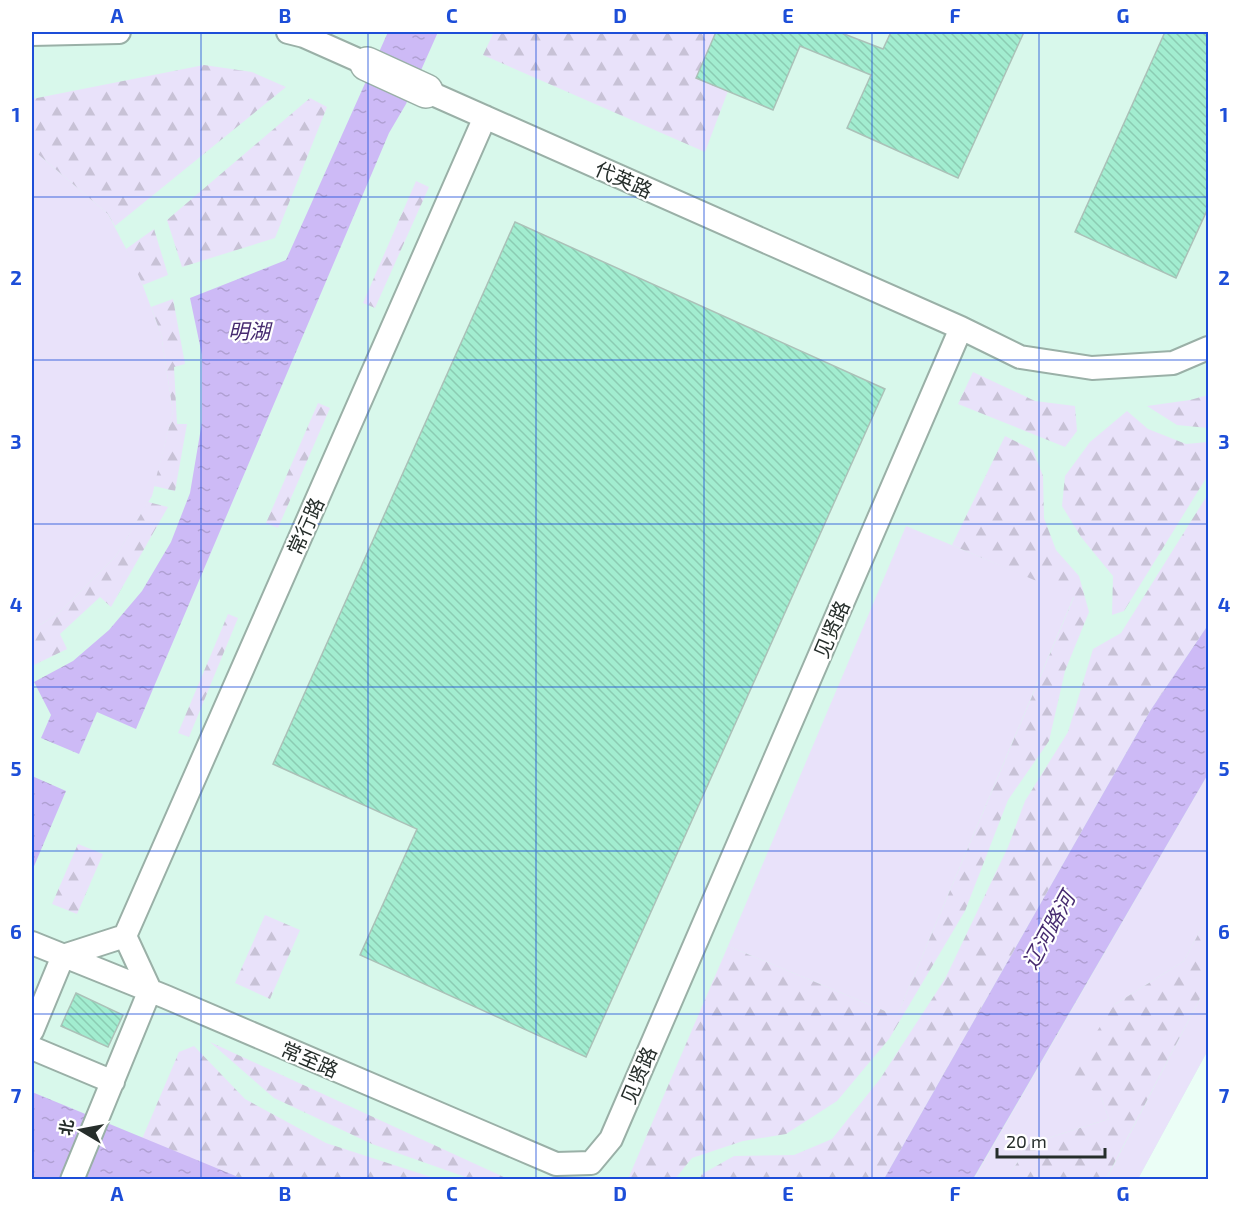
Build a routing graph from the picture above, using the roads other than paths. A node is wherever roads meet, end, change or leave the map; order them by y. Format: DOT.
graph roads {
  1 [pos="119,32"];
  2 [pos="288,32"];
  3 [pos="32,34"];
  4 [pos="367,64"];
  5 [pos="426,91"];
  6 [pos="484,117"];
  7 [pos="960,328"];
  8 [pos="1209,348"];
  9 [pos="125,936"];
  10 [pos="32,943"];
  11 [pos="63,956"];
  12 [pos="150,990"];
  13 [pos="32,1031"];
  14 [pos="32,1048"];
  15 [pos="113,1082"];
  16 [pos="591,1162"];
  17 [pos="72,1179"];
  1 -- 3 [label="lane"];
  2 -- 4 [label="lane, 代英路"];
  4 -- 5 [label="street, 代英路"];
  5 -- 6 [label="lane, 代英路"];
  6 -- 7 [label="lane, 代英路"];
  6 -- 9 [label="lane, 常行路"];
  7 -- 8 [label="lane"];
  7 -- 16 [label="lane, 见贤路"];
  9 -- 11 [label="lane"];
  9 -- 12 [label="lane"];
  10 -- 11 [label="lane, 常至路"];
  11 -- 12 [label="lane, 常至路"];
  11 -- 13 [label="lane"];
  12 -- 15 [label="lane"];
  12 -- 16 [label="lane, 常至路"];
  14 -- 15 [label="lane"];
  15 -- 17 [label="lane"];
}
